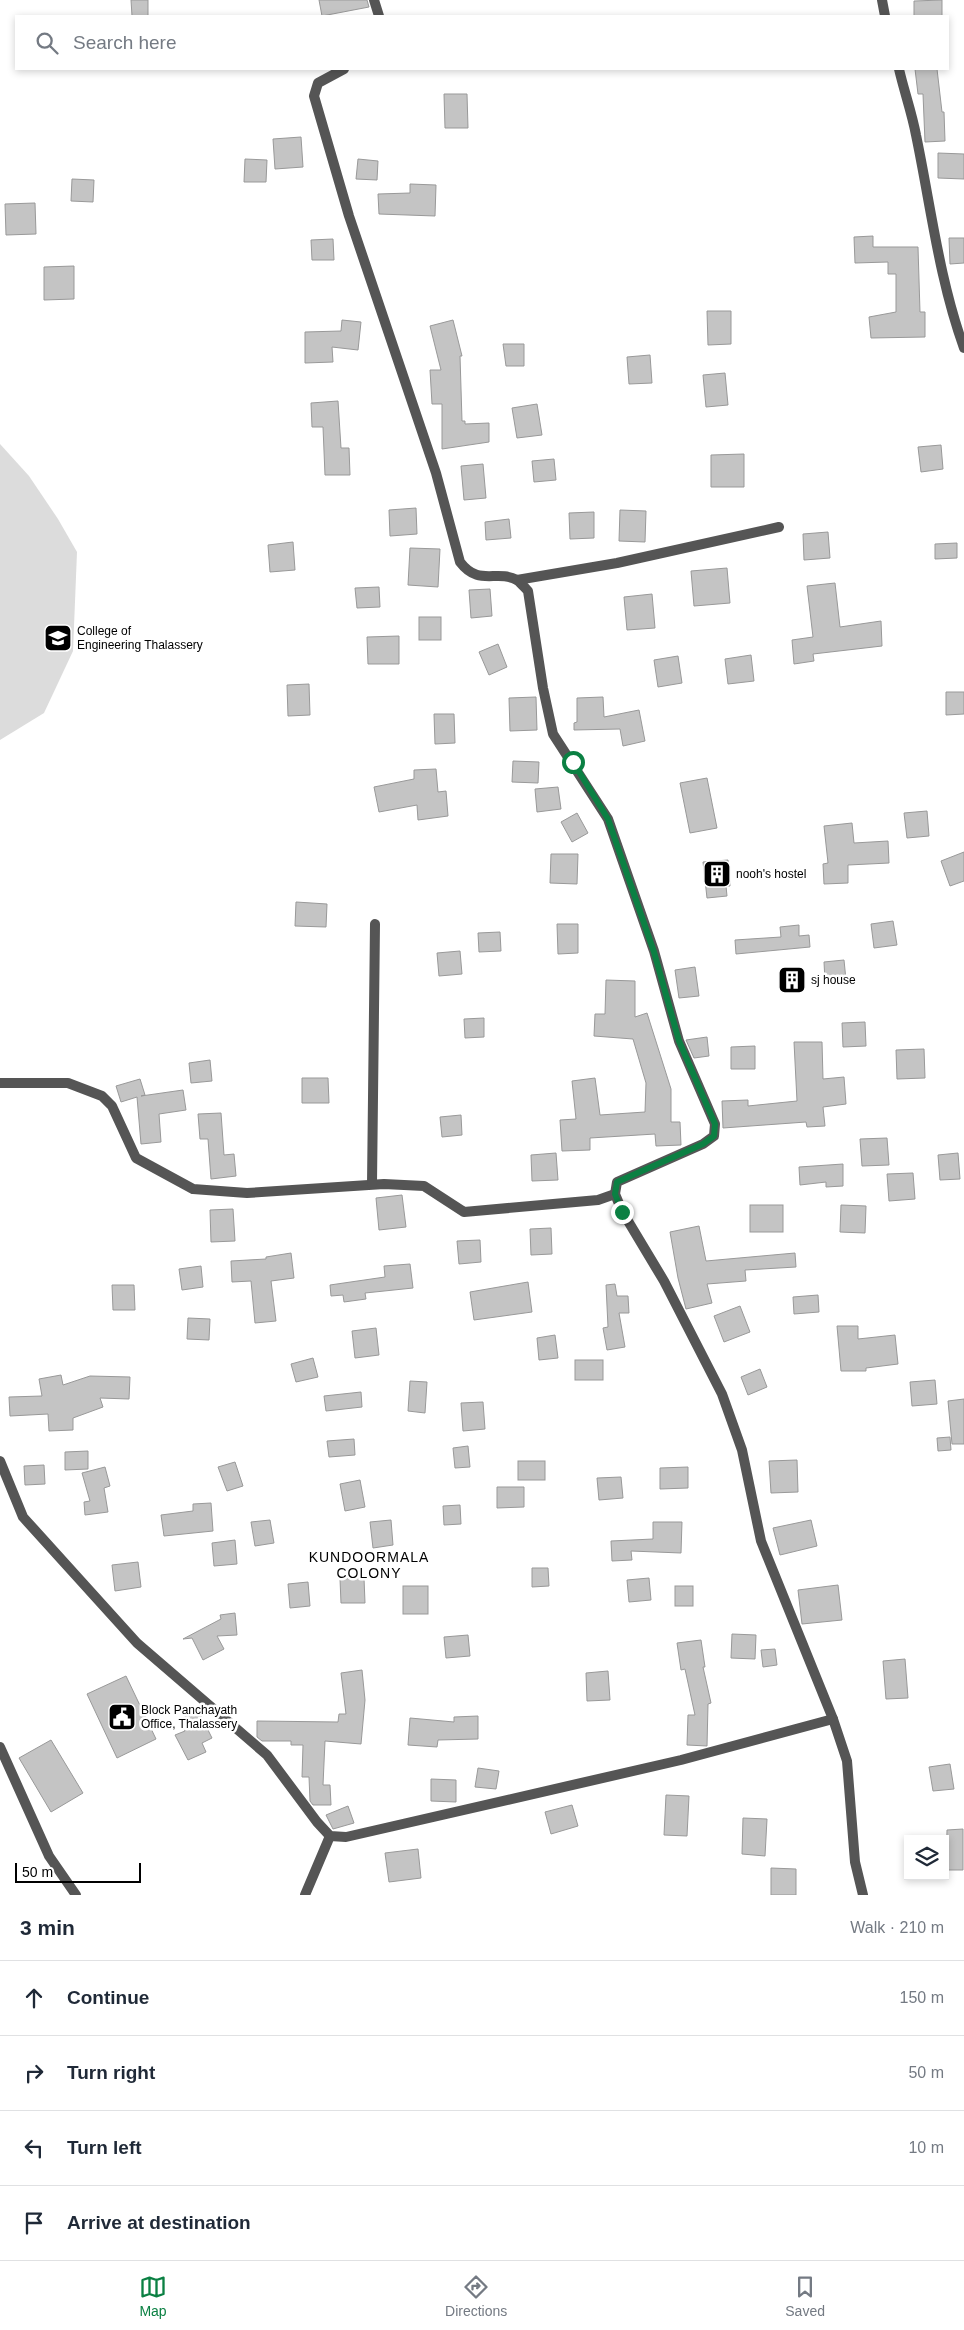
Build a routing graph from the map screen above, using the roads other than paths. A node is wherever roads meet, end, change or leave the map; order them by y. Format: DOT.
graph roads {
  1 [pos="374,0"];
  2 [pos="882,0"];
  3 [pos="378,15"];
  4 [pos="885,15"];
  5 [pos="342,70"];
  6 [pos="899,70"];
  7 [pos="964,348"];
  8 [pos="779,527"];
  9 [pos="517,580"];
  10 [pos="375,924"];
  11 [pos="0,1083"];
  12 [pos="372,1184"];
  13 [pos="615,1194"];
  14 [pos="0,1461"];
  15 [pos="833,1719"];
  16 [pos="0,1747"];
  17 [pos="330,1836"];
  18 [pos="76,1895"];
  19 [pos="305,1895"];
  20 [pos="863,1895"];
  1 -- 3 [label="street"];
  2 -- 4 [label="street"];
  5 -- 9 [label="street"];
  6 -- 7 [label="street"];
  8 -- 9 [label="street"];
  9 -- 13 [label="street"];
  10 -- 12 [label="street"];
  11 -- 12 [label="street"];
  12 -- 13 [label="street"];
  13 -- 15 [label="street"];
  14 -- 17 [label="street"];
  15 -- 17 [label="street"];
  15 -- 20 [label="street"];
  16 -- 18 [label="street"];
  17 -- 19 [label="street"];
}
